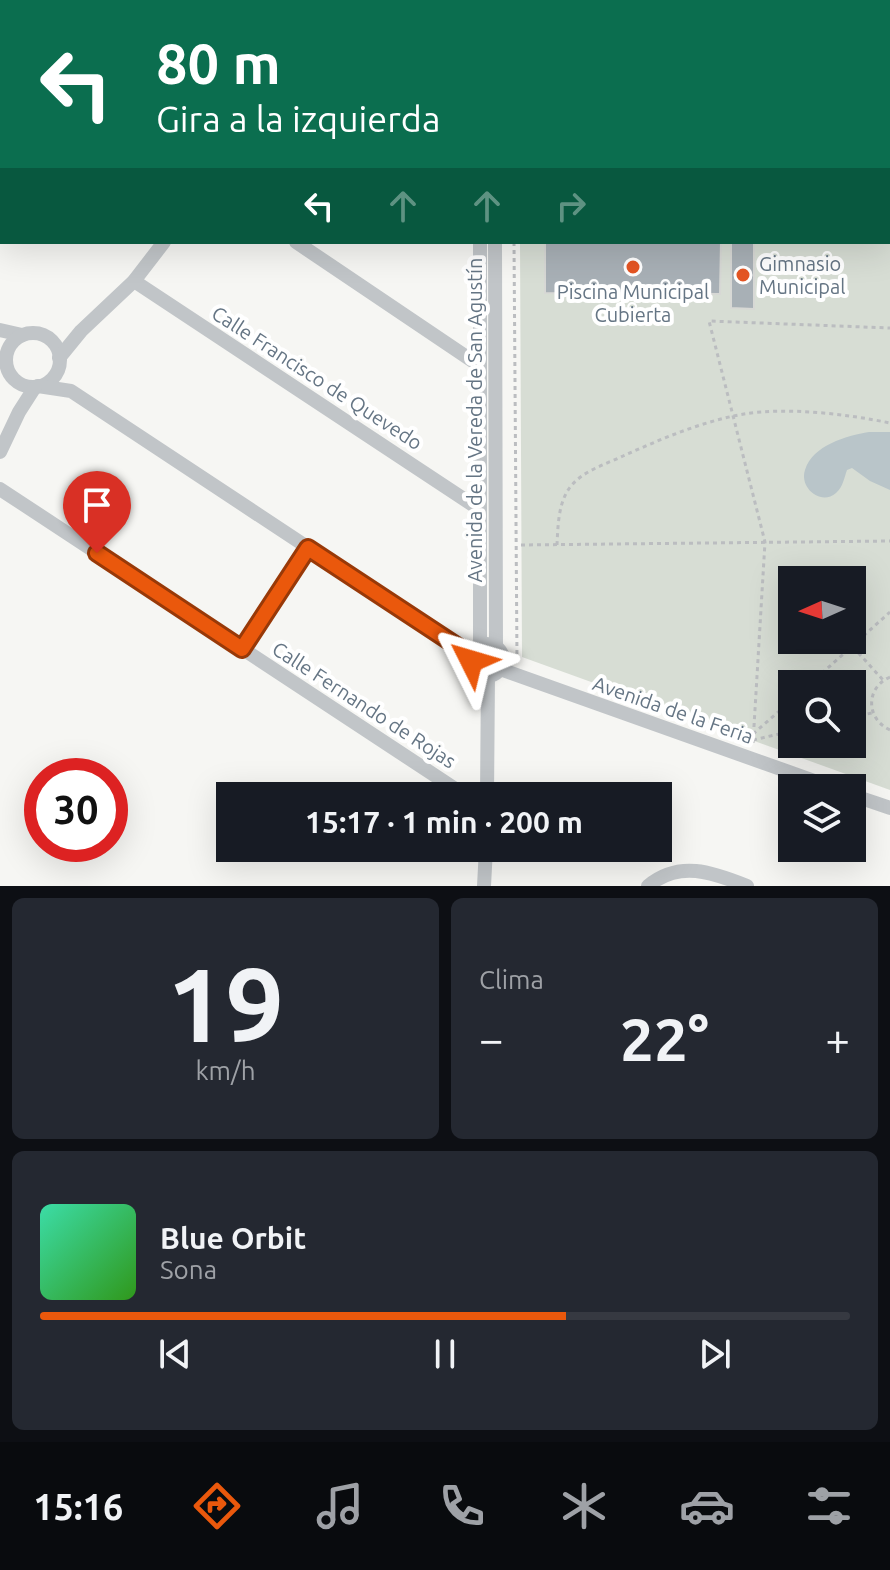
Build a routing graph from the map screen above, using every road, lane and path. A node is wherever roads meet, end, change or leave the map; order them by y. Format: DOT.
graph roads {
  1 [pos="162,244"];
  2 [pos="299,244"];
  3 [pos="480,244"];
  4 [pos="495,244"];
  5 [pos="514,244"];
  6 [pos="134,281"];
  7 [pos="890,328"];
  8 [pos="0,330"];
  9 [pos="81,331"];
  10 [pos="41,334"];
  11 [pos="22,335"];
  12 [pos="3,360"];
  13 [pos="60,361"];
  14 [pos="480,366"];
  15 [pos="14,379"];
  16 [pos="37,386"];
  17 [pos="71,391"];
  18 [pos="19,412"];
  19 [pos="733,417"];
  20 [pos="890,423"];
  21 [pos="0,452"];
  22 [pos="0,489"];
  23 [pos="479,509"];
  24 [pos="890,541"];
  25 [pos="765,542"];
  26 [pos="521,545"];
  27 [pos="557,545"];
  28 [pos="308,548"];
  29 [pos="890,612"];
  30 [pos="866,633"];
  31 [pos="496,647"];
  32 [pos="242,649"];
  33 [pos="476,651"];
  34 [pos="843,654"];
  35 [pos="859,654"];
  36 [pos="825,670"];
  37 [pos="494,672"];
  38 [pos="517,676"];
  39 [pos="890,677"];
  40 [pos="883,680"];
  41 [pos="778,712"];
  42 [pos="872,713"];
  43 [pos="866,714"];
  44 [pos="890,730"];
  45 [pos="753,734"];
  46 [pos="778,734"];
  47 [pos="753,740"];
  48 [pos="752,759"];
  49 [pos="794,774"];
  50 [pos="445,782"];
  51 [pos="488,782"];
  52 [pos="866,800"];
  53 [pos="890,808"];
  54 [pos="485,862"];
  55 [pos="484,886"];
  56 [pos="648,886"];
  57 [pos="747,886"];
  1 -- 6 [label="street"];
  2 -- 14 [label="street"];
  3 -- 14 [label="street, Avenida de la Vereda de San Agustín"];
  4 -- 31 [label="street, Avenida de la Vereda de San Agustín"];
  5 -- 38 [label="path"];
  6 -- 9 [label="street"];
  6 -- 23 [label="street, Calle Francisco de Quevedo"];
  7 -- 19 [label="path"];
  8 -- 11 [label="street"];
  9 -- 10 [label="street"];
  9 -- 13 [label="street"];
  10 -- 11 [label="street"];
  10 -- 13 [label="street"];
  11 -- 12 [label="street"];
  12 -- 15 [label="street"];
  13 -- 16 [label="street"];
  13 -- 17 [label="street"];
  14 -- 23 [label="street, Avenida de la Vereda de San Agustín"];
  15 -- 16 [label="street"];
  15 -- 18 [label="street"];
  16 -- 17 [label="street"];
  16 -- 18 [label="street"];
  17 -- 28 [label="street"];
  18 -- 21 [label="street"];
  19 -- 20 [label="path"];
  19 -- 25 [label="path"];
  19 -- 27 [label="path"];
  22 -- 32 [label="street, Calle Fernando de Rojas"];
  23 -- 33 [label="street, Avenida de la Vereda de San Agustín"];
  24 -- 25 [label="path"];
  25 -- 27 [label="path"];
  25 -- 45 [label="path"];
  26 -- 27 [label="path"];
  28 -- 32 [label="street"];
  28 -- 33 [label="street"];
  29 -- 30 [label="path"];
  31 -- 33 [label="street"];
  31 -- 37 [label="street"];
  32 -- 50 [label="street, Calle Fernando de Rojas"];
  33 -- 37 [label="street"];
  34 -- 36 [label="path"];
  35 -- 40 [label="path"];
  37 -- 38 [label="street, Avenida de la Feria"];
  37 -- 51 [label="street"];
  38 -- 48 [label="street, Avenida de la Feria"];
  39 -- 40 [label="path"];
  40 -- 42 [label="path"];
  41 -- 45 [label="path"];
  42 -- 43 [label="path"];
  42 -- 44 [label="path"];
  45 -- 47 [label="path"];
  46 -- 47 [label="path"];
  47 -- 48 [label="path"];
  48 -- 49 [label="street, Avenida de la Feria"];
  52 -- 53 [label="street"];
  54 -- 55 [label="street"];
  56 -- 57 [label="street"];
}
